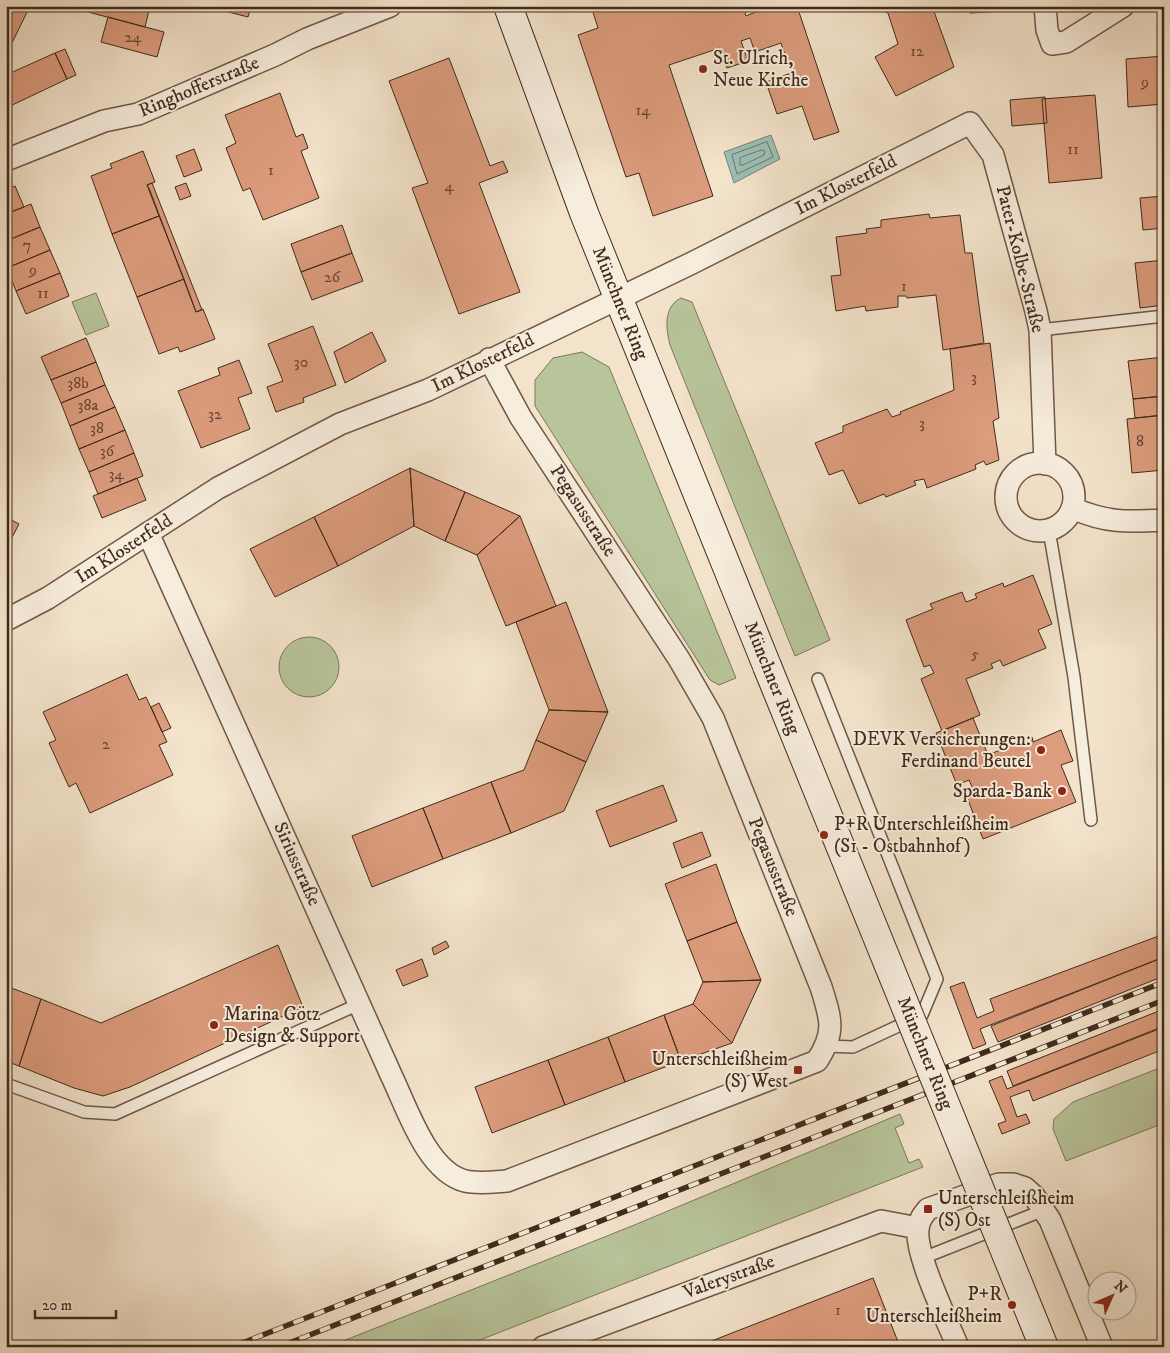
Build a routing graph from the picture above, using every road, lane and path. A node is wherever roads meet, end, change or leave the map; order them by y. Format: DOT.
graph roads {
  1 [pos="390,6"];
  2 [pos="508,6"];
  3 [pos="1045,6"];
  4 [pos="1123,6"];
  5 [pos="970,123"];
  6 [pos="6,160"];
  7 [pos="618,298"];
  8 [pos="1164,316"];
  9 [pos="1040,330"];
  10 [pos="489,359"];
  11 [pos="1045,464"];
  12 [pos="1072,508"];
  13 [pos="1164,520"];
  14 [pos="1049,530"];
  15 [pos="148,533"];
  16 [pos="6,620"];
  17 [pos="818,679"];
  18 [pos="1091,820"];
  19 [pos="359,1004"];
  20 [pos="827,1046"];
  21 [pos="6,1084"];
  22 [pos="1044,1210"];
  23 [pos="918,1228"];
  24 [pos="923,1258"];
  25 [pos="543,1347"];
  26 [pos="958,1347"];
  27 [pos="1044,1347"];
  28 [pos="1102,1347"];
  1 -- 6 [label="street, Ringhofferstraße"];
  2 -- 7 [label="main road, Münchner Ring"];
  3 -- 4 [label="street"];
  5 -- 7 [label="street, Im Klosterfeld"];
  5 -- 9 [label="street, Pater-Kolbe-Straße"];
  7 -- 10 [label="street, Im Klosterfeld"];
  7 -- 27 [label="main road, Münchner Ring, bridge"];
  8 -- 9 [label="lane"];
  9 -- 11 [label="street, Pater-Kolbe-Straße"];
  10 -- 15 [label="street, Im Klosterfeld"];
  10 -- 20 [label="street, Pegasusstraße"];
  11 -- 12 [label="street"];
  11 -- 14 [label="street"];
  12 -- 13 [label="street"];
  12 -- 14 [label="street"];
  14 -- 18 [label="lane"];
  15 -- 16 [label="street, Im Klosterfeld"];
  15 -- 19 [label="street, Siriusstraße"];
  17 -- 20 [label="lane"];
  19 -- 20 [label="street, Siriusstraße"];
  19 -- 21 [label="lane"];
  22 -- 23 [label="street"];
  22 -- 24 [label="lane"];
  22 -- 28 [label="street"];
  23 -- 24 [label="street"];
  23 -- 25 [label="street, Valerystraße"];
  24 -- 26 [label="street"];
}
